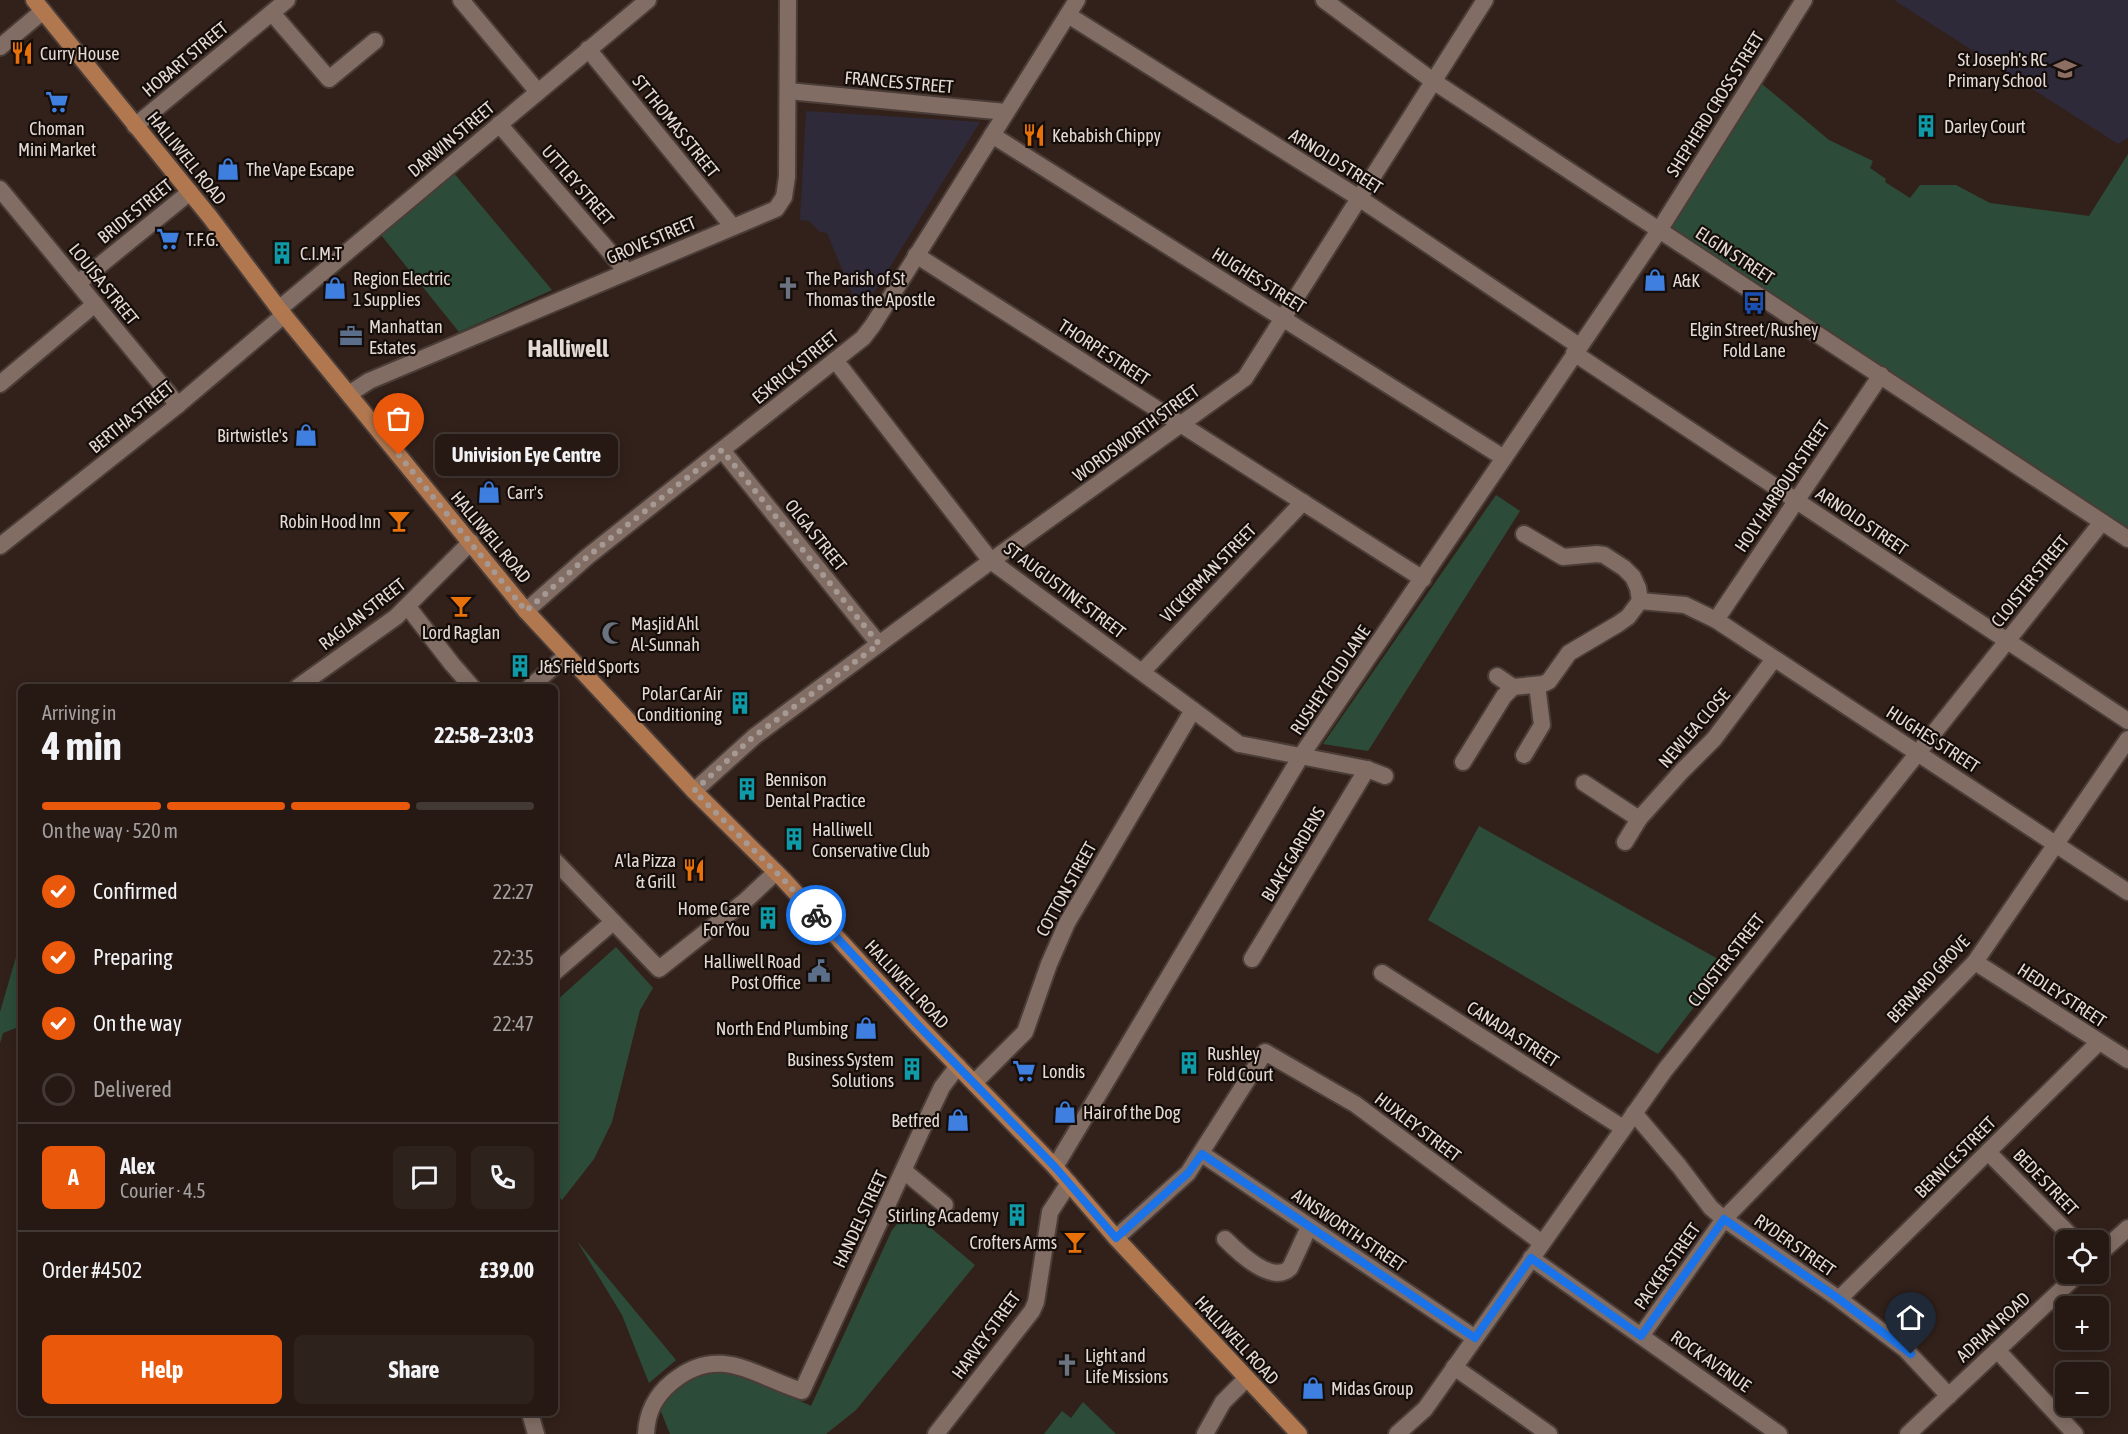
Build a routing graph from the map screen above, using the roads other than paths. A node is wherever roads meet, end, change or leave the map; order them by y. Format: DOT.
graph roads {
  1 [pos="287,0"];
  2 [pos="648,0"];
  3 [pos="788,0"];
  4 [pos="1077,0"];
  5 [pos="1324,0"];
  6 [pos="1485,0"];
  7 [pos="1804,0"];
  8 [pos="465,1"];
  9 [pos="41,4"];
  10 [pos="272,13"];
  11 [pos="1068,15"];
  12 [pos="375,41"];
  13 [pos="0,46"];
  14 [pos="588,49"];
  15 [pos="1433,81"];
  16 [pos="788,91"];
  17 [pos="538,92"];
  18 [pos="1006,112"];
  19 [pos="499,124"];
  20 [pos="135,126"];
  21 [pos="992,135"];
  22 [pos="0,189"];
  23 [pos="190,192"];
  24 [pos="1359,198"];
  25 [pos="733,227"];
  26 [pos="1660,229"];
  27 [pos="916,255"];
  28 [pos="627,272"];
  29 [pos="78,283"];
  30 [pos="95,304"];
  31 [pos="281,312"];
  32 [pos="1284,319"];
  33 [pos="1577,350"];
  34 [pos="835,360"];
  35 [pos="1881,375"];
  36 [pos="0,384"];
  37 [pos="349,394"];
  38 [pos="178,405"];
  39 [pos="1181,424"];
  40 [pos="722,450"];
  41 [pos="1504,458"];
  42 [pos="1796,501"];
  43 [pos="1303,502"];
  44 [pos="2102,522"];
  45 [pos="1524,534"];
  46 [pos="2128,539"];
  47 [pos="471,542"];
  48 [pos="0,546"];
  49 [pos="991,561"];
  50 [pos="1423,579"];
  51 [pos="1640,601"];
  52 [pos="408,606"];
  53 [pos="526,611"];
  54 [pos="1716,620"];
  55 [pos="2007,641"];
  56 [pos="879,644"];
  57 [pos="567,655"];
  58 [pos="1774,659"];
  59 [pos="1142,672"];
  60 [pos="1497,676"];
  61 [pos="302,684"];
  62 [pos="469,684"];
  63 [pos="533,684"];
  64 [pos="1537,684"];
  65 [pos="1513,687"];
  66 [pos="1193,710"];
  67 [pos="2128,721"];
  68 [pos="2128,739"];
  69 [pos="1917,752"];
  70 [pos="1524,755"];
  71 [pos="1301,756"];
  72 [pos="1463,762"];
  73 [pos="1367,769"];
  74 [pos="1385,776"];
  75 [pos="1584,783"];
  76 [pos="694,791"];
  77 [pos="1639,819"];
  78 [pos="1625,842"];
  79 [pos="2056,844"];
  80 [pos="558,864"];
  81 [pos="776,872"];
  82 [pos="2128,891"];
  83 [pos="613,922"];
  84 [pos="1252,959"];
  85 [pos="1975,962"];
  86 [pos="558,969"];
  87 [pos="1382,973"];
  88 [pos="2099,1042"];
  89 [pos="2128,1060"];
  90 [pos="958,1066"];
  91 [pos="975,1083"];
  92 [pos="1634,1113"];
  93 [pos="1623,1128"];
  94 [pos="1988,1152"];
  95 [pos="1202,1154"];
  96 [pos="1055,1167"];
  97 [pos="904,1171"];
  98 [pos="1069,1183"];
  99 [pos="945,1205"];
  100 [pos="1724,1219"];
  101 [pos="1309,1227"];
  102 [pos="2128,1228"];
  103 [pos="2065,1230"];
  104 [pos="1116,1238"];
  105 [pos="1225,1239"];
  106 [pos="1542,1243"];
  107 [pos="2109,1245"];
  108 [pos="1531,1258"];
  109 [pos="2067,1284"];
  110 [pos="1839,1299"];
  111 [pos="1641,1336"];
  112 [pos="1475,1338"];
  113 [pos="1997,1350"];
  114 [pos="1454,1368"];
  115 [pos="1246,1379"];
  116 [pos="1949,1395"];
  117 [pos="531,1416"];
  118 [pos="536,1434"];
  119 [pos="646,1434"];
  120 [pos="936,1434"];
  121 [pos="1205,1434"];
  122 [pos="1299,1434"];
  123 [pos="1397,1434"];
  124 [pos="1549,1434"];
  125 [pos="1779,1434"];
  126 [pos="1908,1434"];
  127 [pos="2075,1434"];
  1 -- 10 [label="street, HOBART STREET"];
  2 -- 14 [label="street, DARWIN STREET"];
  3 -- 16 [label="street, GROVE STREET"];
  4 -- 11 [label="street, ESKRICK STREET"];
  5 -- 15 [label="street, ELGIN STREET"];
  6 -- 15 [label="street, WORDSWORTH STREET"];
  7 -- 26 [label="street, SHEPHERD CROSS STREET"];
  8 -- 17 [label="street"];
  9 -- 13 [label="street"];
  9 -- 20 [label="main road, HALLIWELL ROAD"];
  10 -- 12 [label="street"];
  10 -- 20 [label="street, HOBART STREET"];
  11 -- 18 [label="street, ESKRICK STREET"];
  11 -- 24 [label="street, ARNOLD STREET"];
  14 -- 17 [label="street, DARWIN STREET"];
  14 -- 25 [label="street, ST THOMAS STREET"];
  15 -- 24 [label="street, WORDSWORTH STREET"];
  15 -- 26 [label="street, ELGIN STREET"];
  16 -- 18 [label="street, FRANCES STREET"];
  16 -- 25 [label="street, GROVE STREET"];
  17 -- 19 [label="street, DARWIN STREET"];
  18 -- 21 [label="street, ESKRICK STREET"];
  19 -- 28 [label="street, UTTLEY STREET"];
  19 -- 31 [label="street, DARWIN STREET"];
  20 -- 23 [label="main road, HALLIWELL ROAD"];
  21 -- 27 [label="street, ESKRICK STREET"];
  21 -- 32 [label="street, HUGHES STREET"];
  22 -- 29 [label="street, LOUISA STREET"];
  23 -- 29 [label="street, BRIDE STREET"];
  23 -- 31 [label="main road, HALLIWELL ROAD"];
  24 -- 32 [label="street, WORDSWORTH STREET"];
  24 -- 33 [label="street, ARNOLD STREET"];
  25 -- 28 [label="street, GROVE STREET"];
  26 -- 33 [label="street, RUSHEY FOLD LANE"];
  26 -- 35 [label="street, ELGIN STREET"];
  27 -- 34 [label="street, ESKRICK STREET"];
  27 -- 39 [label="street, THORPE STREET"];
  28 -- 37 [label="street, GROVE STREET"];
  29 -- 30 [label="street, LOUISA STREET"];
  30 -- 36 [label="street"];
  30 -- 38 [label="street, LOUISA STREET"];
  31 -- 37 [label="main road, HALLIWELL ROAD"];
  31 -- 38 [label="street, BERTHA STREET"];
  32 -- 39 [label="street, WORDSWORTH STREET"];
  32 -- 41 [label="street, HUGHES STREET"];
  33 -- 41 [label="street, RUSHEY FOLD LANE"];
  33 -- 42 [label="street, ARNOLD STREET"];
  34 -- 40 [label="street, ESKRICK STREET"];
  34 -- 49 [label="street, ST AUGUSTINE STREET"];
  35 -- 42 [label="street, HOLY HARBOUR STREET"];
  35 -- 44 [label="street, ELGIN STREET"];
  37 -- 47 [label="main road, HALLIWELL ROAD"];
  38 -- 48 [label="street, BERTHA STREET"];
  39 -- 43 [label="street, THORPE STREET"];
  39 -- 49 [label="street, WORDSWORTH STREET"];
  40 -- 53 [label="street, ESKRICK STREET"];
  40 -- 56 [label="street, OLGA STREET"];
  41 -- 50 [label="street, RUSHEY FOLD LANE"];
  42 -- 54 [label="street, HOLY HARBOUR STREET"];
  42 -- 55 [label="street, ARNOLD STREET"];
  43 -- 50 [label="street, THORPE STREET"];
  43 -- 59 [label="street, VICKERMAN STREET"];
  44 -- 46 [label="street, ELGIN STREET"];
  44 -- 55 [label="street, CLOISTER STREET"];
  45 -- 51 [label="street"];
  47 -- 52 [label="street, RAGLAN STREET"];
  47 -- 53 [label="main road, HALLIWELL ROAD"];
  49 -- 56 [label="street, WORDSWORTH STREET"];
  49 -- 59 [label="street, ST AUGUSTINE STREET"];
  50 -- 71 [label="street, RUSHEY FOLD LANE"];
  51 -- 54 [label="street, HUGHES STREET"];
  51 -- 64 [label="street"];
  52 -- 61 [label="street, RAGLAN STREET"];
  52 -- 62 [label="street"];
  53 -- 57 [label="main road, HALLIWELL ROAD"];
  54 -- 58 [label="street, HUGHES STREET"];
  55 -- 67 [label="street, ARNOLD STREET"];
  55 -- 69 [label="street, CLOISTER STREET"];
  56 -- 76 [label="street, WORDSWORTH STREET"];
  57 -- 63 [label="street"];
  57 -- 76 [label="main road, HALLIWELL ROAD"];
  58 -- 69 [label="street, HUGHES STREET"];
  58 -- 77 [label="street, NEWLEA CLOSE"];
  59 -- 66 [label="street, ST AUGUSTINE STREET"];
  60 -- 65 [label="street"];
  64 -- 65 [label="street"];
  64 -- 70 [label="street"];
  65 -- 72 [label="street"];
  66 -- 71 [label="street, ST AUGUSTINE STREET"];
  66 -- 91 [label="street, COTTON STREET"];
  68 -- 79 [label="street, BERNARD GROVE"];
  69 -- 79 [label="street, HUGHES STREET"];
  69 -- 92 [label="street, CLOISTER STREET"];
  71 -- 73 [label="street"];
  71 -- 96 [label="street, RUSHEY FOLD LANE"];
  73 -- 74 [label="street"];
  73 -- 84 [label="street, BLAKE GARDENS"];
  75 -- 77 [label="street"];
  76 -- 81 [label="main road, HALLIWELL ROAD"];
  77 -- 78 [label="street, NEWLEA CLOSE"];
  79 -- 82 [label="street, HUGHES STREET"];
  79 -- 85 [label="street, BERNARD GROVE"];
  80 -- 83 [label="street"];
  81 -- 83 [label="street"];
  81 -- 90 [label="main road, HALLIWELL ROAD"];
  83 -- 86 [label="street"];
  85 -- 88 [label="street, HEDLEY STREET"];
  85 -- 100 [label="street, BERNARD GROVE"];
  87 -- 93 [label="street, CANADA STREET"];
  88 -- 89 [label="street, HEDLEY STREET"];
  88 -- 94 [label="street, BERNICE STREET"];
  90 -- 91 [label="main road, HALLIWELL ROAD"];
  90 -- 97 [label="street, HANDEL STREET"];
  91 -- 96 [label="main road, HALLIWELL ROAD"];
  92 -- 93 [label="street, CLOISTER STREET"];
  92 -- 100 [label="street, RYDER STREET"];
  93 -- 106 [label="street, CLOISTER STREET"];
  94 -- 103 [label="street, BEDE STREET"];
  94 -- 110 [label="street, BERNICE STREET"];
  95 -- 101 [label="street, AINSWORTH STREET"];
  95 -- 104 [label="street"];
  95 -- 106 [label="street, HUXLEY STREET"];
  96 -- 98 [label="main road, HALLIWELL ROAD"];
  97 -- 99 [label="street"];
  97 -- 119 [label="street, HANDEL STREET"];
  98 -- 104 [label="main road, HALLIWELL ROAD"];
  98 -- 120 [label="street, HARVEY STREET"];
  100 -- 110 [label="street, RYDER STREET"];
  100 -- 111 [label="street, PACKER STREET"];
  101 -- 105 [label="street"];
  101 -- 112 [label="street, AINSWORTH STREET"];
  102 -- 107 [label="street"];
  104 -- 115 [label="main road, HALLIWELL ROAD"];
  106 -- 108 [label="street, CLOISTER STREET"];
  108 -- 111 [label="street, ROCK AVENUE"];
  108 -- 112 [label="street, CLOISTER STREET"];
  109 -- 113 [label="street, ADRIAN ROAD"];
  110 -- 116 [label="street, RYDER STREET"];
  111 -- 125 [label="street, ROCK AVENUE"];
  112 -- 114 [label="street, CLOISTER STREET"];
  113 -- 116 [label="street, ADRIAN ROAD"];
  113 -- 127 [label="street"];
  114 -- 123 [label="street, CLOISTER STREET"];
  114 -- 124 [label="street"];
  115 -- 121 [label="street"];
  115 -- 122 [label="main road, HALLIWELL ROAD"];
  116 -- 126 [label="street, ADRIAN ROAD"];
  117 -- 118 [label="street"];
}
